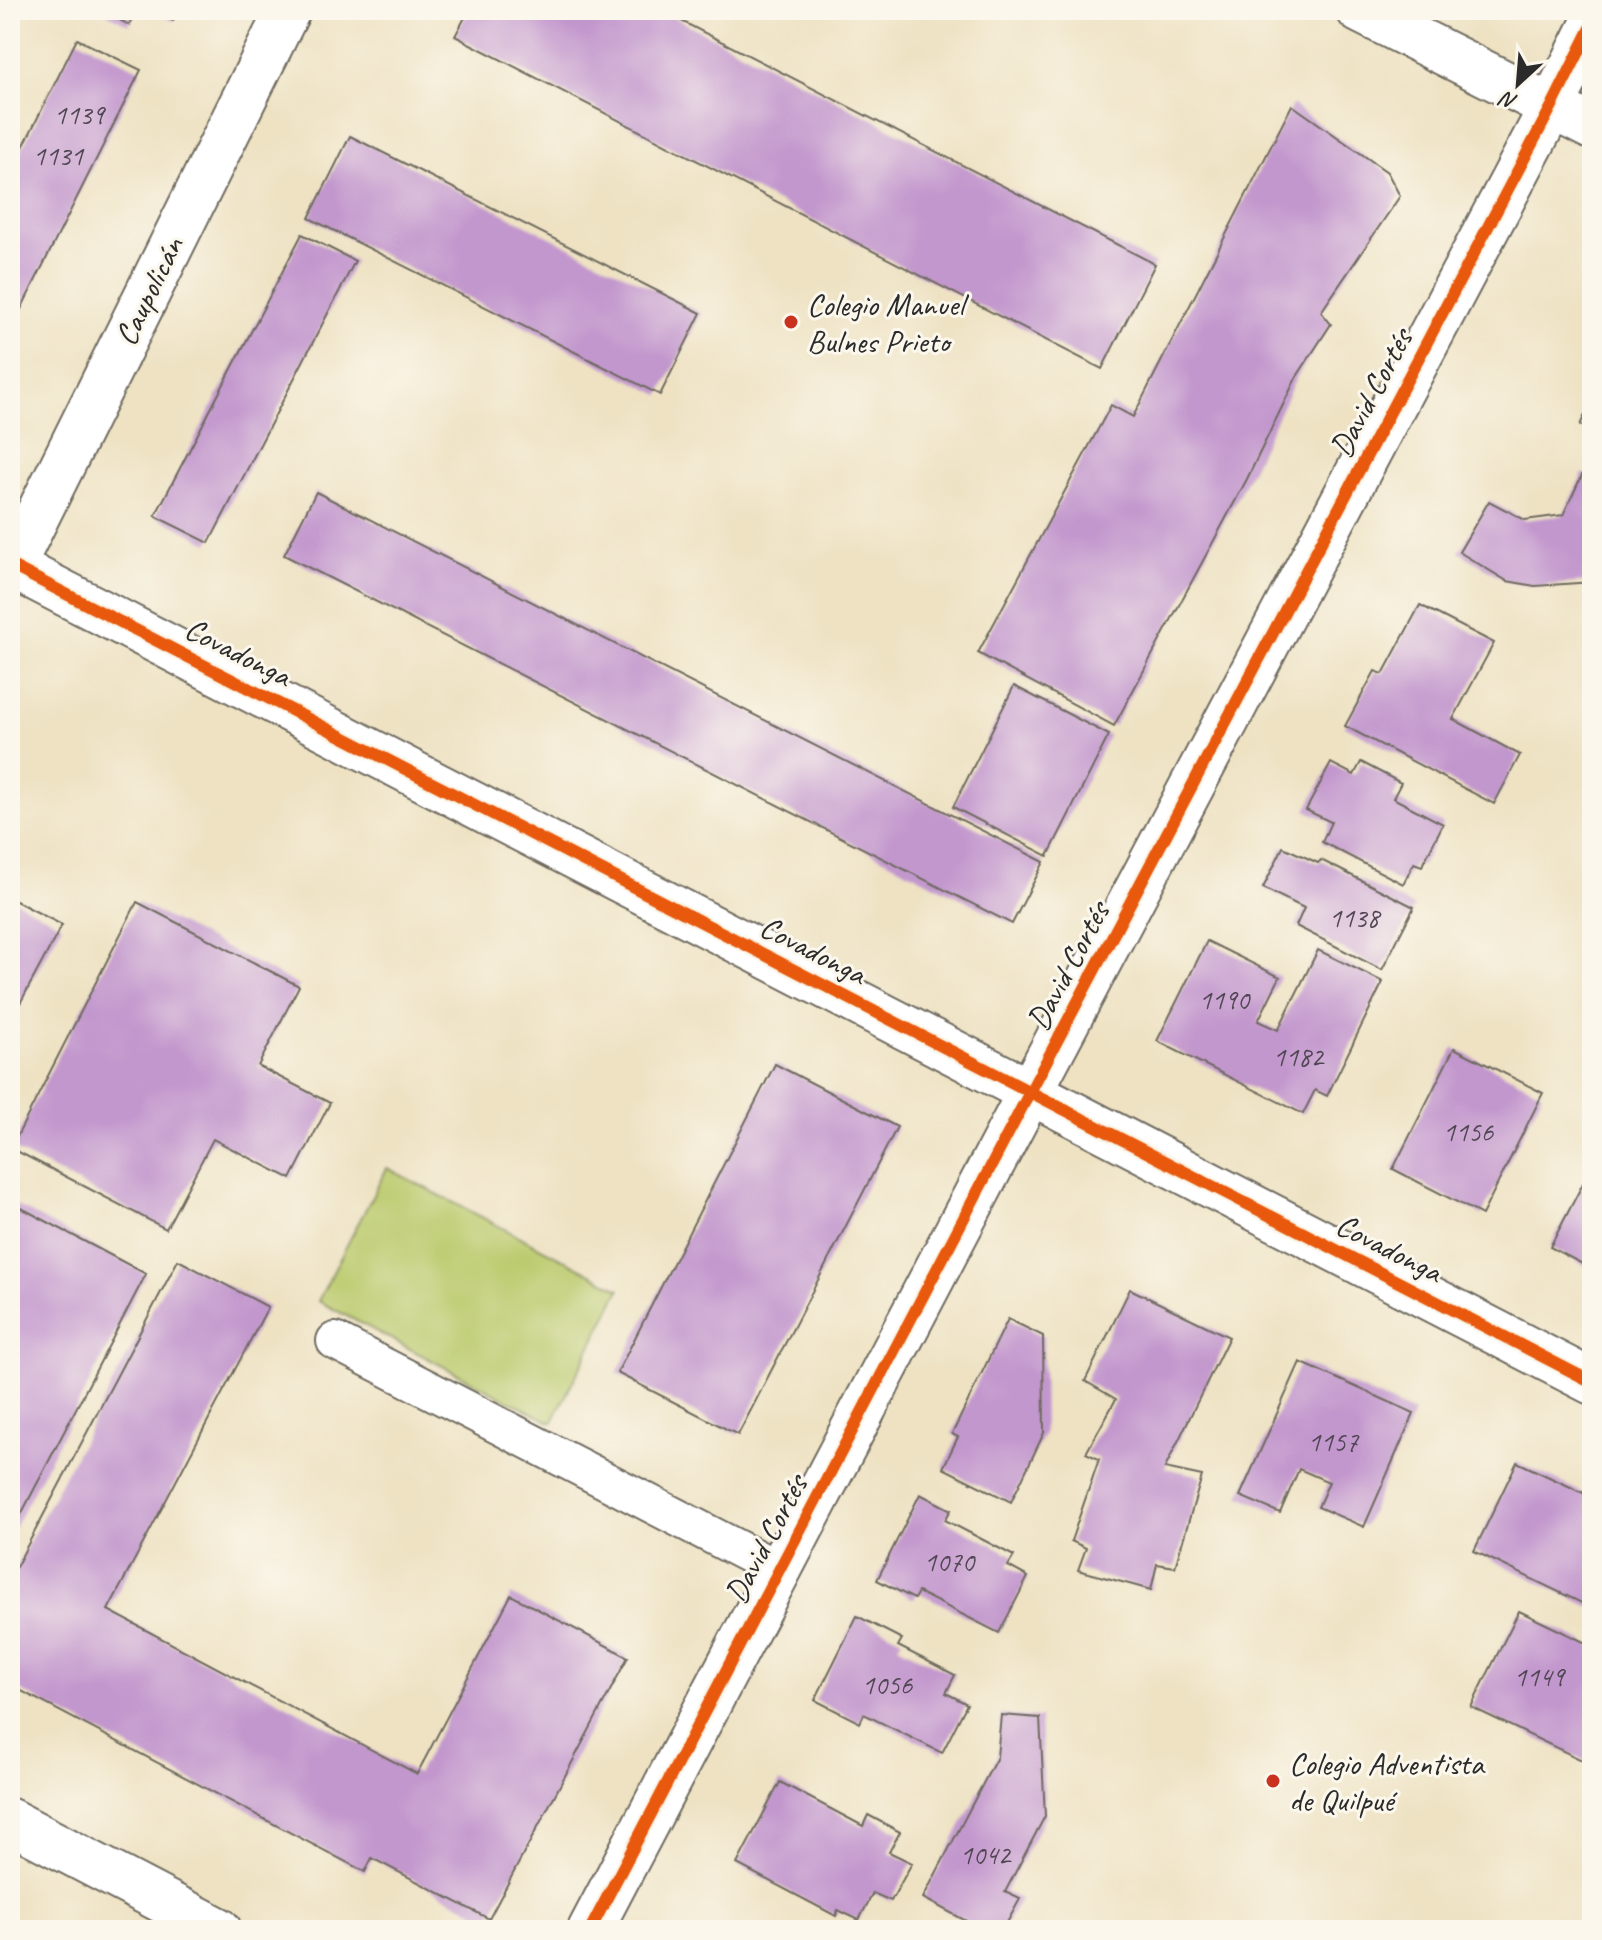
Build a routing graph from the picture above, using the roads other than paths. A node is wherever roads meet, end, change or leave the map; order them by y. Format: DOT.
graph roads {
  1 [pos="288,10"];
  2 [pos="1359,10"];
  3 [pos="1592,26"];
  4 [pos="1552,106"];
  5 [pos="1592,127"];
  6 [pos="11,568"];
  7 [pos="1030,1092"];
  8 [pos="335,1341"];
  9 [pos="1592,1382"];
  10 [pos="779,1570"];
  11 [pos="10,1821"];
  12 [pos="219,1930"];
  13 [pos="590,1930"];
  1 -- 6 [label="street, Caupolicán"];
  2 -- 4 [label="street"];
  3 -- 4 [label="street, David Cortés"];
  4 -- 5 [label="street"];
  4 -- 7 [label="street, David Cortés"];
  6 -- 7 [label="street, Covadonga"];
  7 -- 9 [label="street, Covadonga"];
  7 -- 10 [label="street, David Cortés"];
  8 -- 10 [label="lane"];
  10 -- 13 [label="street, David Cortés"];
  11 -- 12 [label="street"];
}
